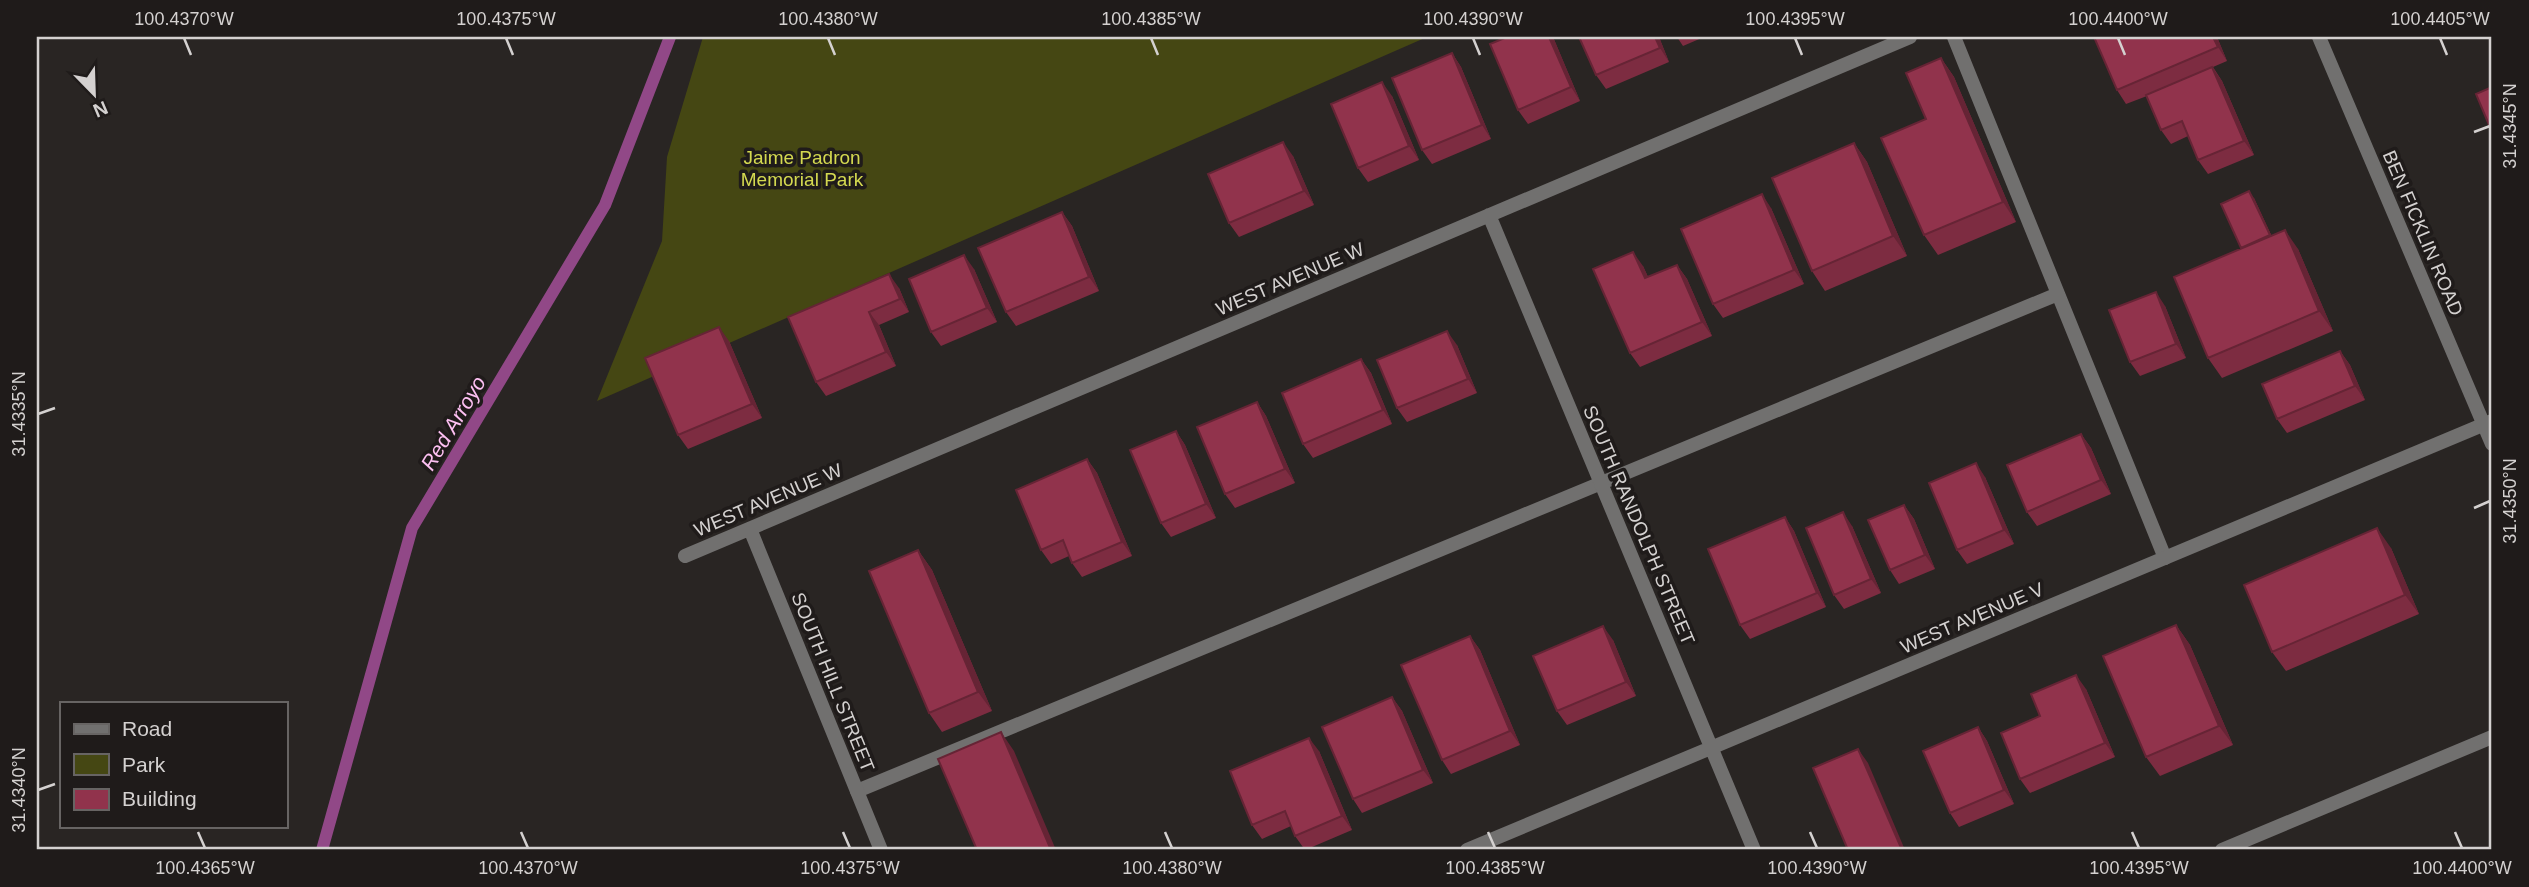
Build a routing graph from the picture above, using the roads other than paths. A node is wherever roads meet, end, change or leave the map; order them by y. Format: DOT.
graph roads {
  1 [pos="1910,37"];
  2 [pos="1954,37"];
  3 [pos="2319,37"];
  4 [pos="1489,215"];
  5 [pos="2058,294"];
  6 [pos="2488,423"];
  7 [pos="2492,444"];
  8 [pos="1601,484"];
  9 [pos="750,529"];
  10 [pos="685,556"];
  11 [pos="2165,558"];
  12 [pos="2492,737"];
  13 [pos="1711,748"];
  14 [pos="857,791"];
  15 [pos="881,850"];
  16 [pos="1467,850"];
  17 [pos="1754,850"];
  18 [pos="2222,850"];
  1 -- 4 [label="street, WEST AVENUE W"];
  2 -- 5 [label="street"];
  3 -- 6 [label="street, BEN FICKLIN ROAD"];
  4 -- 8 [label="street, SOUTH RANDOLPH STREET"];
  4 -- 9 [label="street, WEST AVENUE W"];
  5 -- 8 [label="street"];
  5 -- 11 [label="street"];
  6 -- 7 [label="street, BEN FICKLIN ROAD"];
  6 -- 11 [label="street, WEST AVENUE V"];
  8 -- 13 [label="street, SOUTH RANDOLPH STREET"];
  8 -- 14 [label="street"];
  9 -- 10 [label="street, WEST AVENUE W"];
  9 -- 14 [label="street, SOUTH HILL STREET"];
  11 -- 13 [label="street, WEST AVENUE V"];
  12 -- 18 [label="street"];
  13 -- 16 [label="street, WEST AVENUE V"];
  13 -- 17 [label="street, SOUTH RANDOLPH STREET"];
  14 -- 15 [label="street, SOUTH HILL STREET"];
}
